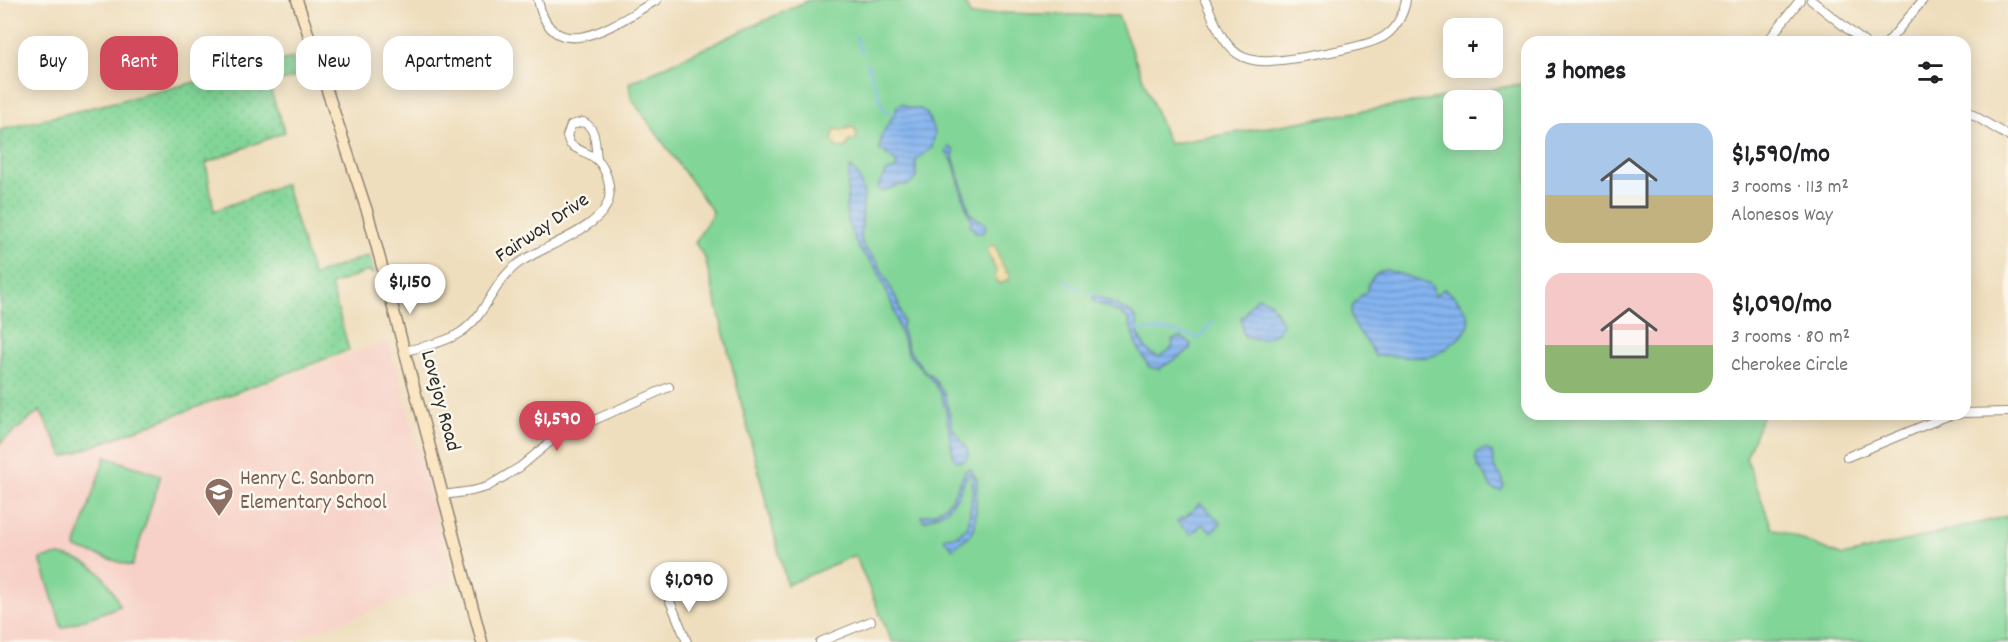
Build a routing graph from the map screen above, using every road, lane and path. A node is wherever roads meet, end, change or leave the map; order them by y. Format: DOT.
graph roads {
  1 [pos="297,0"];
  2 [pos="538,0"];
  3 [pos="657,0"];
  4 [pos="1205,0"];
  5 [pos="1406,0"];
  6 [pos="1800,0"];
  7 [pos="1811,0"];
  8 [pos="1923,0"];
  9 [pos="1772,36"];
  10 [pos="1856,36"];
  11 [pos="1893,36"];
  12 [pos="1971,114"];
  13 [pos="2008,136"];
  14 [pos="597,159"];
  15 [pos="405,351"];
  16 [pos="669,387"];
  17 [pos="2008,412"];
  18 [pos="1971,413"];
  19 [pos="1937,420"];
  20 [pos="1846,457"];
  21 [pos="443,495"];
  22 [pos="667,594"];
  23 [pos="871,621"];
  24 [pos="482,642"];
  25 [pos="687,642"];
  26 [pos="820,642"];
  1 -- 15 [label="main road, Lovejoy Road"];
  2 -- 3 [label="street"];
  4 -- 5 [label="street"];
  6 -- 9 [label="street"];
  7 -- 10 [label="street"];
  8 -- 11 [label="street"];
  12 -- 13 [label="street"];
  14 -- 14 [label="street, Fairway Drive"];
  14 -- 15 [label="street, Fairway Drive"];
  15 -- 21 [label="main road, Lovejoy Road"];
  16 -- 21 [label="street"];
  17 -- 18 [label="street"];
  19 -- 20 [label="street"];
  21 -- 24 [label="main road, Lovejoy Road"];
  22 -- 25 [label="street"];
  23 -- 26 [label="street"];
}
